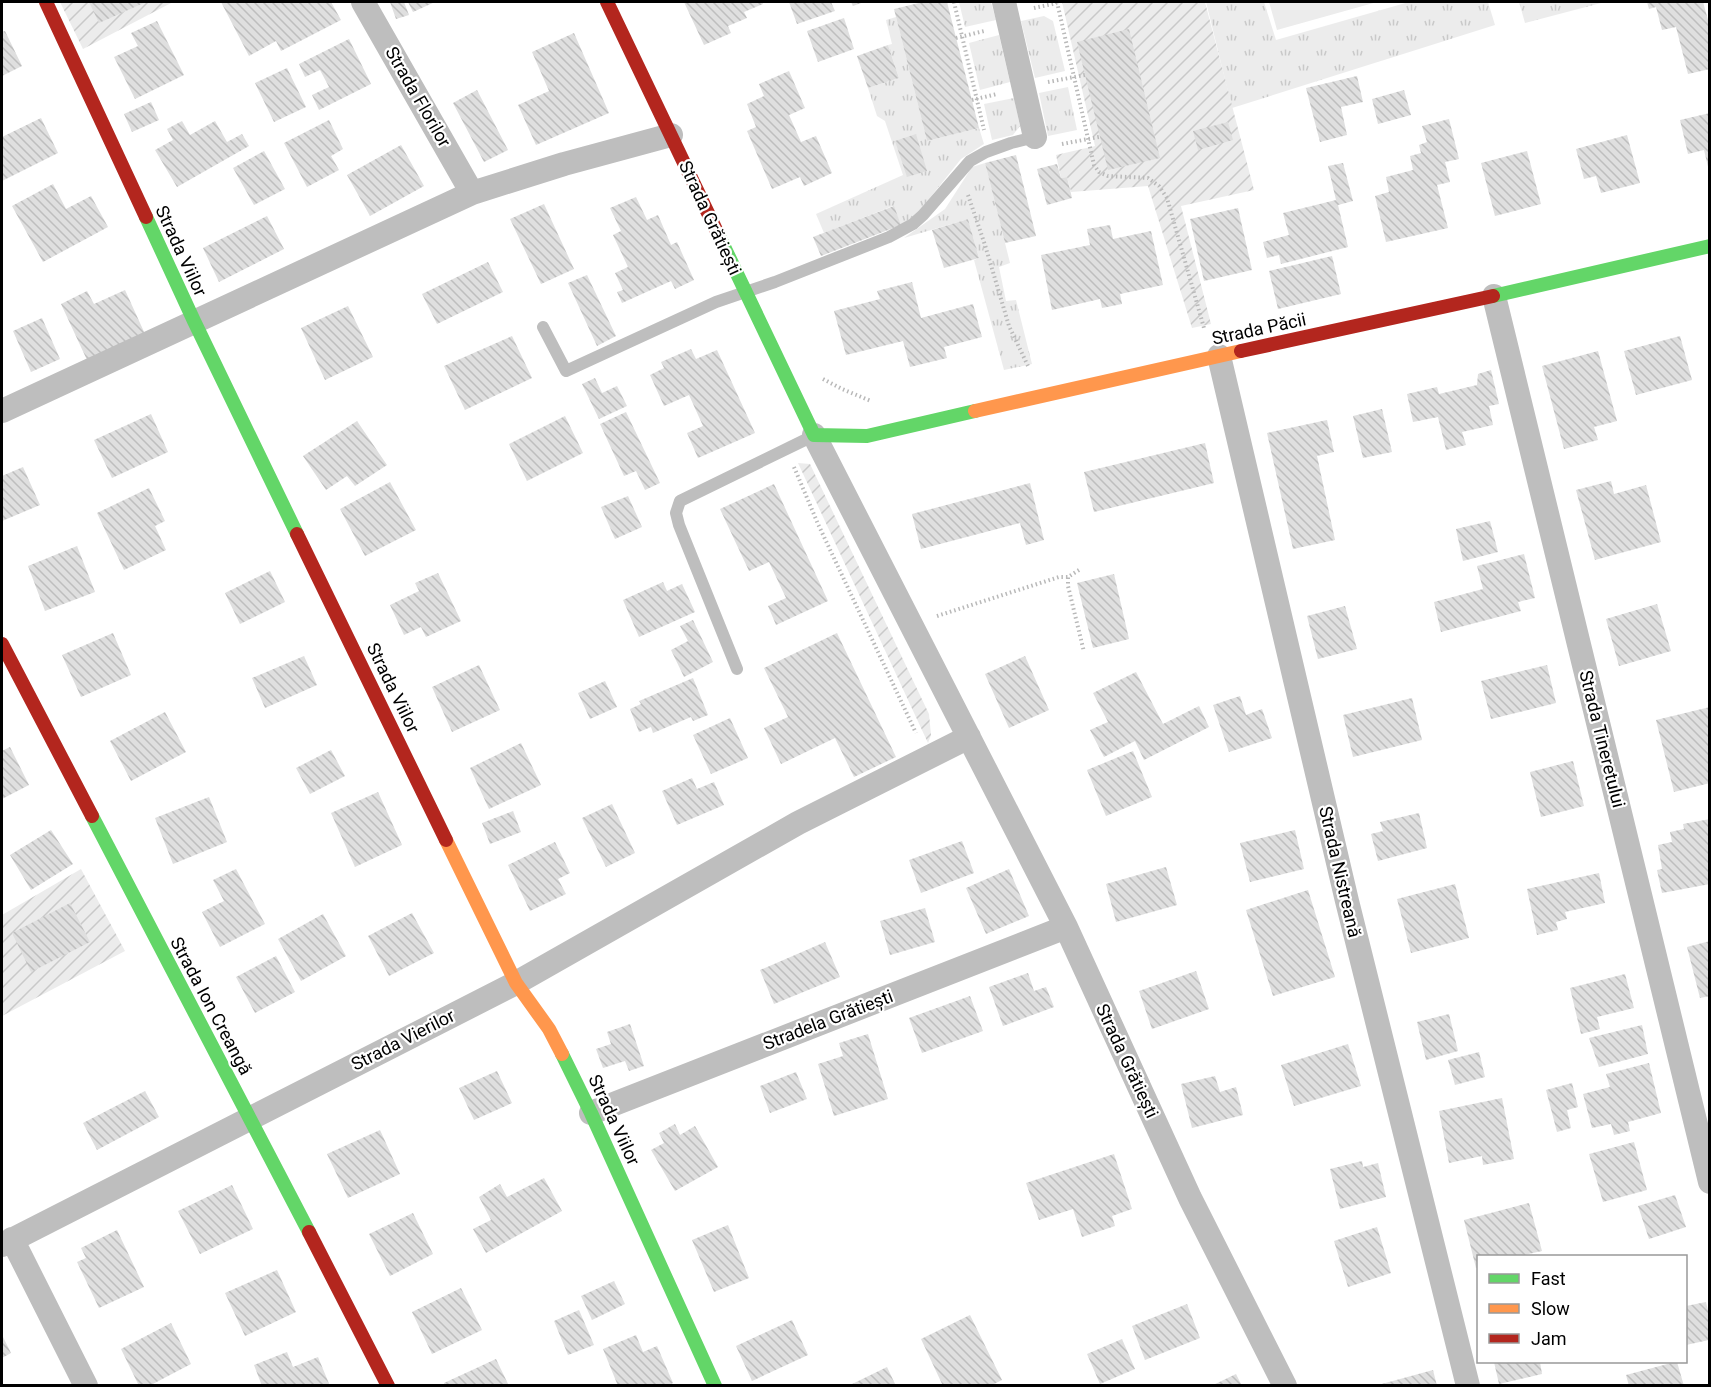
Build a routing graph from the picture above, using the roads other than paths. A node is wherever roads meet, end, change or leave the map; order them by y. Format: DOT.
graph roads {
  1 [pos="46,2"];
  2 [pos="363,2"];
  3 [pos="607,2"];
  4 [pos="1004,2"];
  5 [pos="671,135"];
  6 [pos="1035,137"];
  7 [pos="472,193"];
  8 [pos="1710,246"];
  9 [pos="746,292"];
  10 [pos="1494,296"];
  11 [pos="194,321"];
  12 [pos="543,327"];
  13 [pos="1220,356"];
  14 [pos="2,411"];
  15 [pos="814,435"];
  16 [pos="2,644"];
  17 [pos="737,669"];
  18 [pos="969,737"];
  19 [pos="1066,927"];
  20 [pos="516,983"];
  21 [pos="591,1113"];
  22 [pos="250,1118"];
  23 [pos="1710,1182"];
  24 [pos="7,1242"];
  25 [pos="86,1386"];
  26 [pos="388,1386"];
  27 [pos="715,1386"];
  28 [pos="1285,1386"];
  29 [pos="1468,1386"];
  1 -- 11 [label="street, Strada Viilor"];
  2 -- 7 [label="street, Strada Florilor"];
  3 -- 5 [label="street, Strada Grătiești"];
  4 -- 6 [label="street"];
  5 -- 7 [label="street"];
  5 -- 9 [label="street, Strada Grătiești"];
  6 -- 9 [label="lane"];
  7 -- 11 [label="street"];
  8 -- 10 [label="street, Strada Păcii"];
  9 -- 12 [label="lane"];
  9 -- 15 [label="street, Strada Grătiești"];
  10 -- 13 [label="street, Strada Păcii"];
  10 -- 23 [label="street, Strada Tineretului"];
  11 -- 14 [label="street"];
  11 -- 20 [label="street, Strada Viilor"];
  13 -- 15 [label="street, Strada Păcii"];
  13 -- 29 [label="street, Strada Nistreană"];
  15 -- 17 [label="lane"];
  15 -- 18 [label="street, Strada Grătiești"];
  16 -- 22 [label="street, Strada Ion Creangă"];
  18 -- 19 [label="street, Strada Grătiești"];
  18 -- 20 [label="street, Strada Vierilor"];
  19 -- 21 [label="street, Stradela Grătiești"];
  19 -- 28 [label="street, Strada Grătiești"];
  20 -- 21 [label="street, Strada Viilor"];
  20 -- 22 [label="street, Strada Vierilor"];
  21 -- 27 [label="street, Strada Viilor"];
  22 -- 24 [label="street, Strada Vierilor"];
  22 -- 26 [label="street, Strada Ion Creangă"];
  24 -- 25 [label="street"];
}
